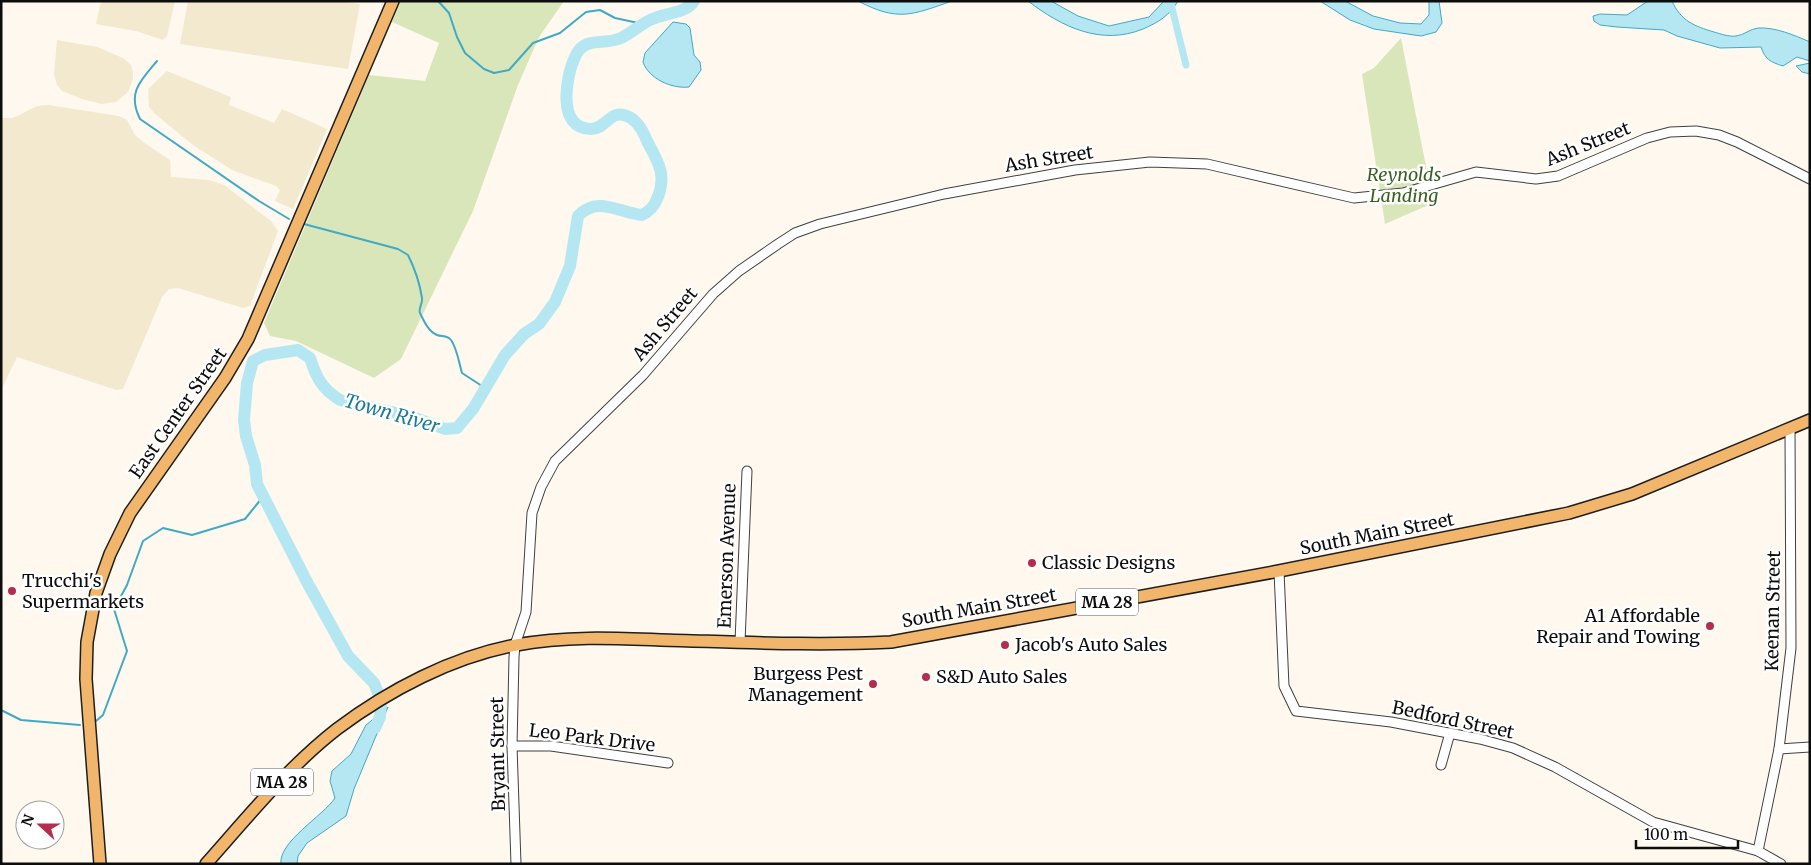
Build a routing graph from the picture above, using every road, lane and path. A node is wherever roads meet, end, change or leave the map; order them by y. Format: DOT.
graph roads {
  1 [pos="393,1"];
  2 [pos="1810,179"];
  3 [pos="1810,420"];
  4 [pos="1790,429"];
  5 [pos="747,471"];
  6 [pos="1279,571"];
  7 [pos="740,642"];
  8 [pos="515,645"];
  9 [pos="1450,733"];
  10 [pos="512,746"];
  11 [pos="1810,747"];
  12 [pos="1779,749"];
  13 [pos="668,763"];
  14 [pos="1441,765"];
  15 [pos="1758,851"];
  16 [pos="100,864"];
  17 [pos="206,864"];
  18 [pos="516,864"];
  19 [pos="1781,864"];
  1 -- 16 [label="main road, East Center Street"];
  2 -- 8 [label="street, Ash Street"];
  3 -- 4 [label="main road, South Main Street / MA 28"];
  4 -- 6 [label="main road, South Main Street / MA 28"];
  4 -- 12 [label="street, Keenan Street"];
  5 -- 7 [label="street, Emerson Avenue"];
  6 -- 7 [label="main road, South Main Street / MA 28"];
  6 -- 9 [label="street, Bedford Street"];
  7 -- 8 [label="main road, South Main Street / MA 28"];
  8 -- 10 [label="street, Bryant Street"];
  8 -- 17 [label="main road, South Main Street / MA 28"];
  9 -- 14 [label="street"];
  9 -- 15 [label="street, Bedford Street"];
  10 -- 13 [label="street, Leo Park Drive"];
  10 -- 18 [label="street, Bryant Street"];
  11 -- 12 [label="street"];
  12 -- 15 [label="street, Keenan Street"];
  15 -- 19 [label="street, Bedford Street"];
}
